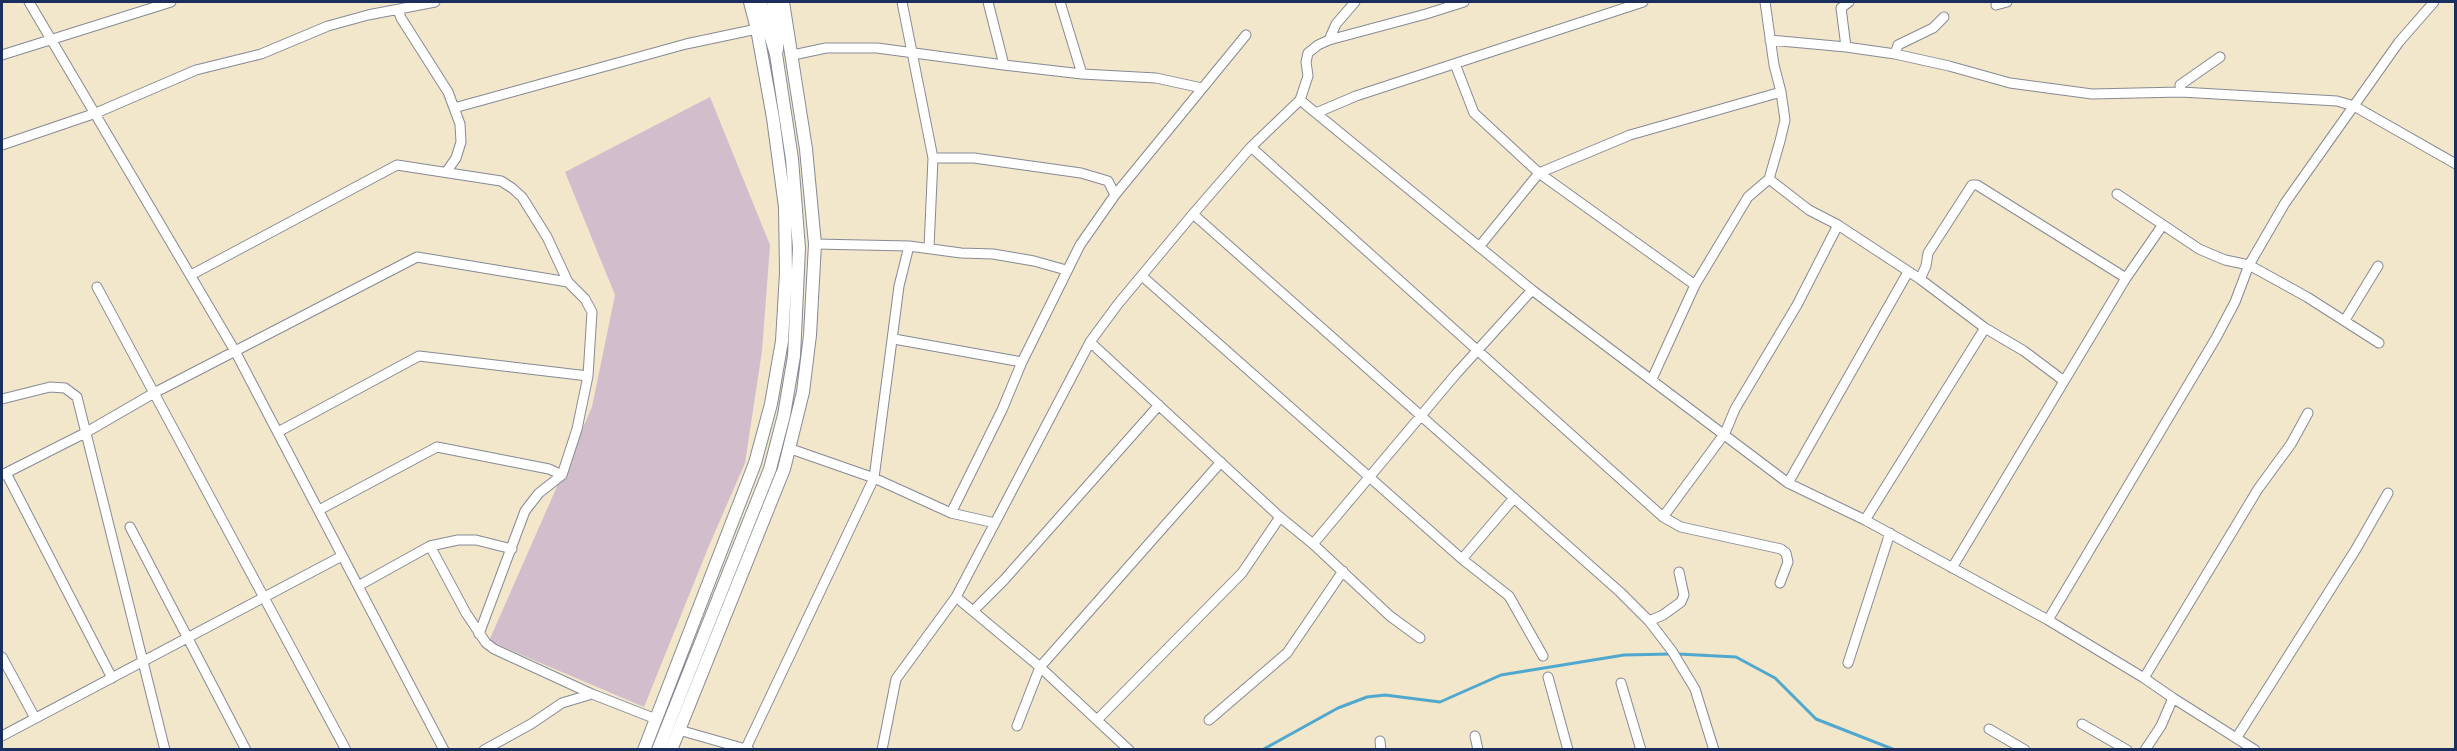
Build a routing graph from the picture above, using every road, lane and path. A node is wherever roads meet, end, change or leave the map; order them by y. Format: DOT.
graph roads {
  1 [pos="29,2"];
  2 [pos="164,2"];
  3 [pos="435,2"];
  4 [pos="750,2"];
  5 [pos="759,2"];
  6 [pos="773,2"];
  7 [pos="783,2"];
  8 [pos="903,2"];
  9 [pos="988,2"];
  10 [pos="1060,2"];
  11 [pos="1355,2"];
  12 [pos="1464,2"];
  13 [pos="1643,2"];
  14 [pos="1765,2"];
  15 [pos="1849,2"];
  16 [pos="2007,2"];
  17 [pos="2434,2"];
  18 [pos="1996,5"];
  19 [pos="398,10"];
  20 [pos="1944,17"];
  21 [pos="757,29"];
  22 [pos="1246,34"];
  23 [pos="1329,40"];
  24 [pos="1770,40"];
  25 [pos="51,41"];
  26 [pos="1846,47"];
  27 [pos="776,54"];
  28 [pos="914,54"];
  29 [pos="1895,54"];
  30 [pos="793,55"];
  31 [pos="2,56"];
  32 [pos="2220,57"];
  33 [pos="1455,64"];
  34 [pos="1004,65"];
  35 [pos="1082,74"];
  36 [pos="1202,88"];
  37 [pos="1781,92"];
  38 [pos="2181,92"];
  39 [pos="1300,100"];
  40 [pos="2354,106"];
  41 [pos="454,108"];
  42 [pos="96,113"];
  43 [pos="1316,113"];
  44 [pos="2,144"];
  45 [pos="1251,147"];
  46 [pos="933,158"];
  47 [pos="2456,164"];
  48 [pos="447,171"];
  49 [pos="1539,173"];
  50 [pos="1769,179"];
  51 [pos="2117,194"];
  52 [pos="1115,195"];
  53 [pos="1193,214"];
  54 [pos="1838,225"];
  55 [pos="2162,226"];
  56 [pos="815,244"];
  57 [pos="909,246"];
  58 [pos="1479,247"];
  59 [pos="929,248"];
  60 [pos="2249,265"];
  61 [pos="2378,266"];
  62 [pos="1066,270"];
  63 [pos="1908,272"];
  64 [pos="191,275"];
  65 [pos="1142,276"];
  66 [pos="2126,278"];
  67 [pos="1920,279"];
  68 [pos="568,282"];
  69 [pos="1695,285"];
  70 [pos="97,287"];
  71 [pos="1532,291"];
  72 [pos="2345,320"];
  73 [pos="1985,328"];
  74 [pos="894,339"];
  75 [pos="1090,342"];
  76 [pos="2379,343"];
  77 [pos="236,351"];
  78 [pos="1478,351"];
  79 [pos="1022,362"];
  80 [pos="588,376"];
  81 [pos="1652,379"];
  82 [pos="2064,381"];
  83 [pos="154,393"];
  84 [pos="2,397"];
  85 [pos="1159,405"];
  86 [pos="2308,413"];
  87 [pos="1420,416"];
  88 [pos="278,432"];
  89 [pos="85,433"];
  90 [pos="1725,433"];
  91 [pos="791,449"];
  92 [pos="1221,462"];
  93 [pos="4,474"];
  94 [pos="562,475"];
  95 [pos="1369,477"];
  96 [pos="874,478"];
  97 [pos="1788,483"];
  98 [pos="2388,493"];
  99 [pos="1514,498"];
  100 [pos="319,510"];
  101 [pos="951,513"];
  102 [pos="1280,517"];
  103 [pos="1663,517"];
  104 [pos="1865,520"];
  105 [pos="995,523"];
  106 [pos="130,527"];
  107 [pos="1890,533"];
  108 [pos="1313,544"];
  109 [pos="430,546"];
  110 [pos="512,549"];
  111 [pos="342,556"];
  112 [pos="1462,559"];
  113 [pos="1952,568"];
  114 [pos="1343,572"];
  115 [pos="1679,572"];
  116 [pos="1780,583"];
  117 [pos="358,586"];
  118 [pos="264,597"];
  119 [pos="956,597"];
  120 [pos="974,610"];
  121 [pos="2048,620"];
  122 [pos="1650,621"];
  123 [pos="479,634"];
  124 [pos="188,638"];
  125 [pos="1420,638"];
  126 [pos="1543,656"];
  127 [pos="2,657"];
  128 [pos="143,661"];
  129 [pos="1848,663"];
  130 [pos="1040,668"];
  131 [pos="1548,677"];
  132 [pos="112,678"];
  133 [pos="2145,678"];
  134 [pos="1621,683"];
  135 [pos="592,694"];
  136 [pos="2173,698"];
  137 [pos="35,718"];
  138 [pos="656,719"];
  139 [pos="1098,720"];
  140 [pos="1209,720"];
  141 [pos="2082,724"];
  142 [pos="1017,726"];
  143 [pos="1989,729"];
  144 [pos="679,730"];
  145 [pos="2,736"];
  146 [pos="1475,736"];
  147 [pos="2237,737"];
  148 [pos="748,749"];
  149 [pos="165,750"];
  150 [pos="246,750"];
  151 [pos="346,750"];
  152 [pos="444,750"];
  153 [pos="484,750"];
  154 [pos="644,750"];
  155 [pos="658,750"];
  156 [pos="672,750"];
  157 [pos="882,750"];
  158 [pos="1129,750"];
  159 [pos="1478,750"];
  160 [pos="1568,750"];
  161 [pos="1641,750"];
  162 [pos="1714,750"];
  163 [pos="2025,750"];
  164 [pos="2127,750"];
  165 [pos="2145,750"];
  166 [pos="2255,750"];
  1 -- 25 [label="street"];
  2 -- 25 [label="street"];
  3 -- 19 [label="street"];
  4 -- 21 [label="main road"];
  5 -- 27 [label="main road"];
  6 -- 27 [label="main road"];
  7 -- 30 [label="main road"];
  8 -- 28 [label="street"];
  9 -- 34 [label="street"];
  10 -- 35 [label="street"];
  11 -- 23 [label="street"];
  12 -- 23 [label="street"];
  13 -- 33 [label="street"];
  14 -- 24 [label="street"];
  15 -- 26 [label="street"];
  16 -- 18 [label="street"];
  17 -- 40 [label="street"];
  19 -- 41 [label="street"];
  19 -- 42 [label="street"];
  20 -- 29 [label="street"];
  21 -- 41 [label="street"];
  21 -- 138 [label="main road"];
  22 -- 36 [label="street"];
  23 -- 39 [label="street"];
  24 -- 26 [label="street"];
  24 -- 37 [label="street"];
  25 -- 31 [label="street"];
  25 -- 42 [label="street"];
  26 -- 29 [label="street"];
  27 -- 155 [label="main road"];
  28 -- 30 [label="street"];
  28 -- 34 [label="street"];
  28 -- 46 [label="street"];
  29 -- 38 [label="street"];
  30 -- 56 [label="main road"];
  32 -- 38 [label="street"];
  33 -- 43 [label="street"];
  33 -- 49 [label="street"];
  34 -- 35 [label="street"];
  35 -- 36 [label="street"];
  36 -- 52 [label="street"];
  37 -- 49 [label="street"];
  37 -- 50 [label="street"];
  38 -- 40 [label="street"];
  39 -- 43 [label="street"];
  39 -- 45 [label="street"];
  40 -- 47 [label="street"];
  40 -- 60 [label="street"];
  41 -- 48 [label="street"];
  42 -- 44 [label="street"];
  42 -- 64 [label="street"];
  43 -- 58 [label="street"];
  45 -- 53 [label="street"];
  45 -- 78 [label="street"];
  46 -- 52 [label="street"];
  46 -- 59 [label="street"];
  48 -- 64 [label="street"];
  48 -- 68 [label="street"];
  49 -- 58 [label="street"];
  49 -- 69 [label="street"];
  50 -- 54 [label="street"];
  50 -- 69 [label="street"];
  51 -- 55 [label="street"];
  52 -- 62 [label="street"];
  53 -- 65 [label="street"];
  53 -- 87 [label="street"];
  54 -- 63 [label="street"];
  54 -- 90 [label="street"];
  55 -- 60 [label="street"];
  55 -- 66 [label="street"];
  56 -- 57 [label="street"];
  56 -- 91 [label="main road"];
  57 -- 59 [label="street"];
  57 -- 74 [label="street"];
  58 -- 71 [label="street"];
  59 -- 62 [label="street"];
  60 -- 72 [label="street"];
  60 -- 121 [label="street"];
  61 -- 72 [label="street"];
  62 -- 79 [label="street"];
  63 -- 67 [label="street"];
  63 -- 97 [label="street"];
  64 -- 77 [label="street"];
  65 -- 75 [label="street"];
  65 -- 95 [label="street"];
  66 -- 67 [label="street"];
  66 -- 82 [label="street"];
  67 -- 73 [label="street"];
  68 -- 77 [label="street"];
  68 -- 80 [label="street"];
  69 -- 81 [label="street"];
  70 -- 83 [label="street"];
  71 -- 78 [label="street"];
  71 -- 81 [label="street"];
  72 -- 76 [label="street"];
  73 -- 82 [label="street"];
  73 -- 104 [label="street"];
  74 -- 79 [label="street"];
  74 -- 96 [label="street"];
  75 -- 85 [label="street"];
  75 -- 105 [label="street"];
  77 -- 83 [label="street"];
  77 -- 88 [label="street"];
  78 -- 87 [label="street"];
  78 -- 103 [label="street"];
  79 -- 101 [label="street"];
  80 -- 88 [label="street"];
  80 -- 94 [label="street"];
  81 -- 90 [label="street"];
  82 -- 113 [label="street"];
  83 -- 89 [label="street"];
  83 -- 118 [label="street"];
  84 -- 89 [label="street"];
  85 -- 92 [label="street"];
  85 -- 120 [label="street"];
  86 -- 133 [label="street"];
  87 -- 95 [label="street"];
  87 -- 99 [label="street"];
  88 -- 100 [label="street"];
  89 -- 93 [label="street"];
  89 -- 128 [label="street"];
  90 -- 97 [label="street"];
  90 -- 103 [label="street"];
  91 -- 96 [label="street"];
  91 -- 144 [label="main road"];
  92 -- 102 [label="street"];
  92 -- 130 [label="street"];
  93 -- 132 [label="street"];
  94 -- 100 [label="street"];
  94 -- 110 [label="street"];
  95 -- 108 [label="street"];
  95 -- 112 [label="street"];
  96 -- 101 [label="street"];
  96 -- 148 [label="street"];
  97 -- 104 [label="street"];
  98 -- 147 [label="street"];
  99 -- 112 [label="street"];
  99 -- 122 [label="street"];
  100 -- 111 [label="street"];
  101 -- 105 [label="street"];
  102 -- 108 [label="street"];
  102 -- 139 [label="street"];
  103 -- 116 [label="street"];
  104 -- 107 [label="street"];
  105 -- 119 [label="street"];
  106 -- 124 [label="street"];
  107 -- 113 [label="street"];
  107 -- 129 [label="street"];
  108 -- 114 [label="street"];
  109 -- 110 [label="street"];
  109 -- 117 [label="street"];
  109 -- 123 [label="street"];
  110 -- 123 [label="street"];
  111 -- 117 [label="street"];
  111 -- 118 [label="street"];
  112 -- 126 [label="street"];
  113 -- 121 [label="street"];
  114 -- 125 [label="street"];
  114 -- 140 [label="street"];
  115 -- 122 [label="street"];
  117 -- 152 [label="street"];
  118 -- 124 [label="street"];
  118 -- 151 [label="street"];
  119 -- 120 [label="street"];
  119 -- 157 [label="street"];
  120 -- 130 [label="street"];
  121 -- 133 [label="street"];
  122 -- 162 [label="street"];
  123 -- 135 [label="street"];
  124 -- 128 [label="street"];
  124 -- 150 [label="street"];
  127 -- 137 [label="street"];
  128 -- 132 [label="street"];
  128 -- 149 [label="street"];
  130 -- 139 [label="street"];
  130 -- 142 [label="street"];
  131 -- 160 [label="street"];
  132 -- 137 [label="street"];
  133 -- 136 [label="street"];
  134 -- 161 [label="street"];
  135 -- 138 [label="street"];
  135 -- 153 [label="street"];
  136 -- 147 [label="street"];
  136 -- 165 [label="street"];
  137 -- 145 [label="street"];
  138 -- 154 [label="main road"];
  139 -- 158 [label="street"];
  141 -- 164 [label="street"];
  143 -- 163 [label="street"];
  144 -- 148 [label="street"];
  144 -- 156 [label="main road"];
  146 -- 159 [label="street"];
  147 -- 166 [label="street"];
}
